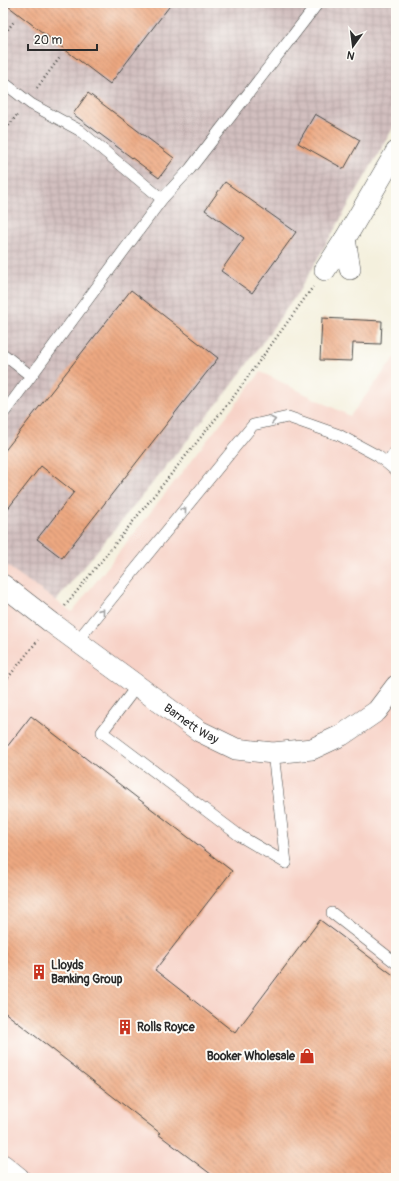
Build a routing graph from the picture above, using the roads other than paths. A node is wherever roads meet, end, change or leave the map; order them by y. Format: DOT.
graph roads {
  1 [pos="318,3"];
  2 [pos="3,82"];
  3 [pos="396,152"];
  4 [pos="162,199"];
  5 [pos="345,239"];
  6 [pos="350,269"];
  7 [pos="325,270"];
  8 [pos="3,354"];
  9 [pos="31,376"];
  10 [pos="3,414"];
  11 [pos="396,451"];
  12 [pos="387,463"];
  13 [pos="396,471"];
  14 [pos="3,585"];
  15 [pos="77,641"];
  16 [pos="137,686"];
  17 [pos="396,686"];
  18 [pos="273,753"];
  19 [pos="332,913"];
  20 [pos="396,963"];
  21 [pos="3,1165"];
  22 [pos="19,1178"];
  1 -- 4 [label="lane"];
  2 -- 4 [label="lane"];
  3 -- 5 [label="street"];
  4 -- 9 [label="lane"];
  5 -- 6 [label="street"];
  5 -- 7 [label="street"];
  8 -- 9 [label="lane"];
  9 -- 10 [label="lane"];
  11 -- 12 [label="lane"];
  12 -- 13 [label="lane"];
  15 -- 12 [label="lane, one-way"];
  14 -- 15 [label="street, Barnett Way"];
  15 -- 16 [label="street, Barnett Way"];
  16 -- 18 [label="street, Barnett Way"];
  16 -- 18 [label="lane"];
  17 -- 18 [label="street, Barnett Way"];
  19 -- 20 [label="lane"];
  21 -- 22 [label="street"];
}
